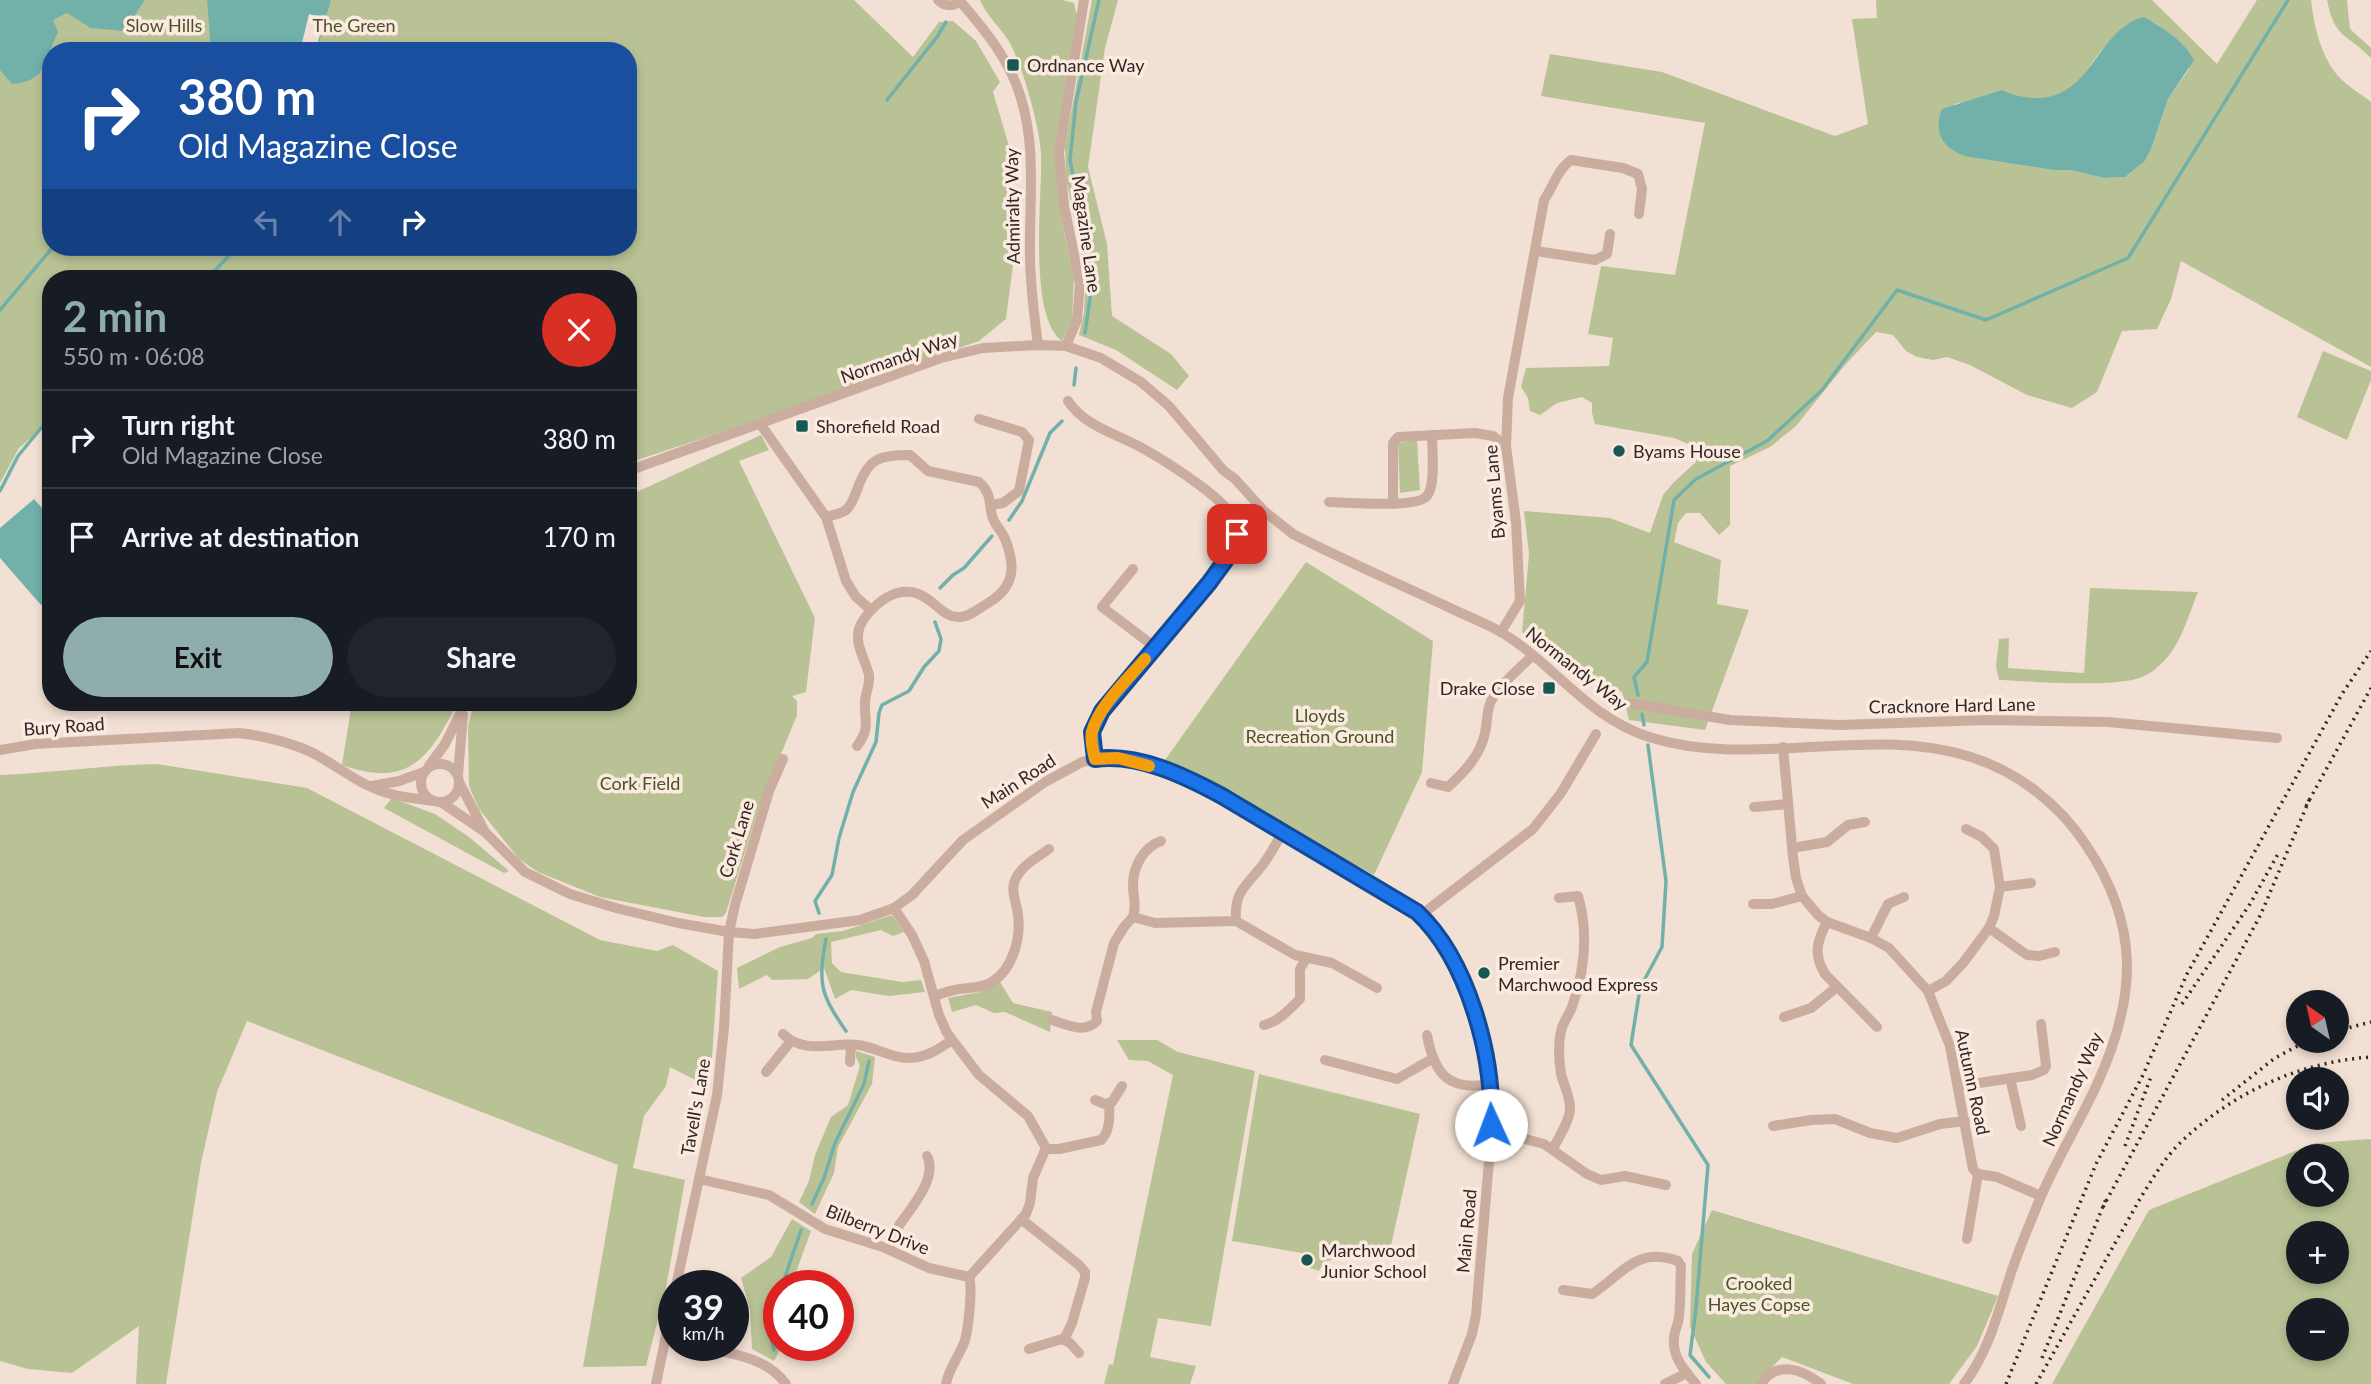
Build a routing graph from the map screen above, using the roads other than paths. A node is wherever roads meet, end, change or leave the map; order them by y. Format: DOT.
graph roads {
  1 [pos="938,0"];
  2 [pos="961,0"];
  3 [pos="1084,0"];
  4 [pos="1639,214"];
  5 [pos="1610,234"];
  6 [pos="1536,251"];
  7 [pos="1038,345"];
  8 [pos="1066,346"];
  9 [pos="1068,401"];
  10 [pos="979,419"];
  11 [pos="761,425"];
  12 [pos="1432,435"];
  13 [pos="1506,446"];
  14 [pos="637,468"];
  15 [pos="1329,502"];
  16 [pos="1393,503"];
  17 [pos="991,505"];
  18 [pos="826,517"];
  19 [pos="1133,569"];
  20 [pos="871,610"];
  21 [pos="1501,632"];
  22 [pos="1155,647"];
  23 [pos="1532,656"];
  24 [pos="1629,703"];
  25 [pos="461,711"];
  26 [pos="464,711"];
  27 [pos="1596,734"];
  28 [pos="2277,738"];
  29 [pos="857,746"];
  30 [pos="1783,747"];
  31 [pos="0,750"];
  32 [pos="783,759"];
  33 [pos="1095,759"];
  34 [pos="426,769"];
  35 [pos="458,779"];
  36 [pos="1431,783"];
  37 [pos="372,786"];
  38 [pos="438,802"];
  39 [pos="1788,804"];
  40 [pos="1754,807"];
  41 [pos="1865,822"];
  42 [pos="1966,829"];
  43 [pos="485,832"];
  44 [pos="1282,833"];
  45 [pos="1161,841"];
  46 [pos="1792,848"];
  47 [pos="1049,849"];
  48 [pos="2031,883"];
  49 [pos="2000,887"];
  50 [pos="1802,896"];
  51 [pos="1559,898"];
  52 [pos="1903,898"];
  53 [pos="1753,904"];
  54 [pos="894,908"];
  55 [pos="1421,916"];
  56 [pos="1133,917"];
  57 [pos="1236,921"];
  58 [pos="1827,922"];
  59 [pos="1989,928"];
  60 [pos="729,932"];
  61 [pos="1871,938"];
  62 [pos="2055,952"];
  63 [pos="1306,959"];
  64 [pos="1837,987"];
  65 [pos="1377,988"];
  66 [pos="1928,991"];
  67 [pos="934,996"];
  68 [pos="1784,1017"];
  69 [pos="1052,1020"];
  70 [pos="2040,1024"];
  71 [pos="1264,1025"];
  72 [pos="1877,1027"];
  73 [pos="1427,1035"];
  74 [pos="952,1040"];
  75 [pos="850,1045"];
  76 [pos="1432,1059"];
  77 [pos="1325,1060"];
  78 [pos="849,1062"];
  79 [pos="766,1072"];
  80 [pos="2010,1078"];
  81 [pos="1490,1084"];
  82 [pos="1122,1086"];
  83 [pos="1959,1086"];
  84 [pos="1095,1100"];
  85 [pos="1109,1104"];
  86 [pos="1965,1121"];
  87 [pos="1491,1125"];
  88 [pos="2021,1125"];
  89 [pos="1773,1126"];
  90 [pos="1046,1149"];
  91 [pos="1553,1149"];
  92 [pos="927,1156"];
  93 [pos="1978,1174"];
  94 [pos="699,1179"];
  95 [pos="1666,1185"];
  96 [pos="2041,1196"];
  97 [pos="1021,1219"];
  98 [pos="1967,1239"];
  99 [pos="888,1249"];
  100 [pos="1083,1269"];
  101 [pos="679,1270"];
  102 [pos="1098,1270"];
  103 [pos="969,1278"];
  104 [pos="1563,1290"];
  105 [pos="1065,1340"];
  106 [pos="1028,1349"];
  107 [pos="1079,1353"];
  108 [pos="749,1360"];
  109 [pos="663,1361"];
  110 [pos="1687,1374"];
  111 [pos="656,1384"];
  112 [pos="786,1384"];
  113 [pos="946,1384"];
  114 [pos="1453,1384"];
  115 [pos="1665,1384"];
  116 [pos="1696,1384"];
  117 [pos="1761,1384"];
  118 [pos="1821,1384"];
  119 [pos="1964,1384"];
  1 -- 2 [label="street, Admiralty Way"];
  2 -- 7 [label="street, Admiralty Way"];
  3 -- 8 [label="street, Magazine Lane"];
  4 -- 6 [label="street, Byams Lane"];
  5 -- 6 [label="street"];
  6 -- 13 [label="street, Byams Lane"];
  7 -- 8 [label="street, Normandy Way"];
  7 -- 11 [label="street, Normandy Way"];
  8 -- 21 [label="street, Normandy Way"];
  9 -- 22 [label="street"];
  10 -- 17 [label="street"];
  11 -- 14 [label="street, Normandy Way"];
  11 -- 18 [label="street"];
  12 -- 13 [label="street"];
  12 -- 16 [label="street"];
  12 -- 16 [label="street"];
  13 -- 21 [label="street, Byams Lane"];
  15 -- 16 [label="street"];
  17 -- 18 [label="street"];
  17 -- 20 [label="street"];
  18 -- 20 [label="street"];
  19 -- 22 [label="street"];
  20 -- 29 [label="street"];
  21 -- 23 [label="street, Normandy Way"];
  22 -- 33 [label="street"];
  23 -- 30 [label="street, Normandy Way"];
  23 -- 36 [label="street"];
  24 -- 28 [label="street, Cracknore Hard Lane"];
  25 -- 34 [label="street"];
  26 -- 35 [label="street"];
  27 -- 55 [label="street"];
  30 -- 39 [label="street"];
  30 -- 96 [label="street, Normandy Way"];
  31 -- 37 [label="street, Bury Road"];
  32 -- 60 [label="street, Cork Lane"];
  33 -- 44 [label="street, Main Road"];
  33 -- 54 [label="street, Main Road"];
  34 -- 35 [label="street"];
  34 -- 37 [label="street"];
  34 -- 38 [label="street"];
  35 -- 38 [label="street"];
  35 -- 43 [label="street"];
  37 -- 38 [label="street, Bury Road"];
  38 -- 43 [label="street"];
  39 -- 40 [label="street"];
  39 -- 46 [label="street"];
  41 -- 46 [label="street"];
  42 -- 49 [label="street"];
  43 -- 60 [label="street, Main Road"];
  44 -- 55 [label="street, Main Road"];
  44 -- 57 [label="street"];
  45 -- 56 [label="street"];
  46 -- 50 [label="street"];
  47 -- 67 [label="street"];
  48 -- 49 [label="street"];
  49 -- 59 [label="street"];
  50 -- 53 [label="street"];
  50 -- 58 [label="street, Autumn Road"];
  51 -- 91 [label="street"];
  52 -- 61 [label="street"];
  54 -- 60 [label="street, Main Road"];
  54 -- 67 [label="street"];
  55 -- 81 [label="street, Main Road"];
  56 -- 57 [label="street"];
  56 -- 69 [label="street"];
  57 -- 63 [label="street"];
  58 -- 61 [label="street, Autumn Road"];
  58 -- 64 [label="street"];
  59 -- 62 [label="street"];
  59 -- 66 [label="street"];
  60 -- 94 [label="street, Tavell's Lane"];
  61 -- 66 [label="street, Autumn Road"];
  63 -- 65 [label="street"];
  63 -- 71 [label="street"];
  64 -- 68 [label="street"];
  64 -- 72 [label="street"];
  66 -- 83 [label="street, Autumn Road"];
  67 -- 74 [label="street"];
  70 -- 80 [label="street"];
  73 -- 76 [label="street"];
  74 -- 75 [label="street"];
  74 -- 90 [label="street"];
  75 -- 78 [label="street"];
  75 -- 79 [label="street"];
  76 -- 77 [label="street"];
  76 -- 81 [label="street"];
  80 -- 83 [label="street"];
  80 -- 88 [label="street"];
  81 -- 87 [label="street, Main Road"];
  82 -- 85 [label="street"];
  83 -- 86 [label="street, Autumn Road"];
  84 -- 85 [label="street"];
  85 -- 90 [label="street"];
  86 -- 89 [label="street"];
  86 -- 93 [label="street, Autumn Road"];
  87 -- 91 [label="street"];
  87 -- 114 [label="street, Main Road"];
  90 -- 97 [label="street"];
  91 -- 95 [label="street"];
  92 -- 99 [label="street"];
  93 -- 96 [label="street"];
  93 -- 98 [label="street"];
  94 -- 99 [label="street, Bilberry Drive"];
  94 -- 101 [label="street, Tavell's Lane"];
  96 -- 119 [label="street, Normandy Way"];
  97 -- 100 [label="street"];
  97 -- 103 [label="street"];
  99 -- 103 [label="street, Bilberry Drive"];
  100 -- 102 [label="street"];
  100 -- 105 [label="street"];
  103 -- 113 [label="street"];
  104 -- 110 [label="street"];
  105 -- 106 [label="street"];
  105 -- 107 [label="street"];
  108 -- 112 [label="street"];
  109 -- 111 [label="street"];
  110 -- 115 [label="street"];
  110 -- 116 [label="street"];
  117 -- 118 [label="street"];
}
